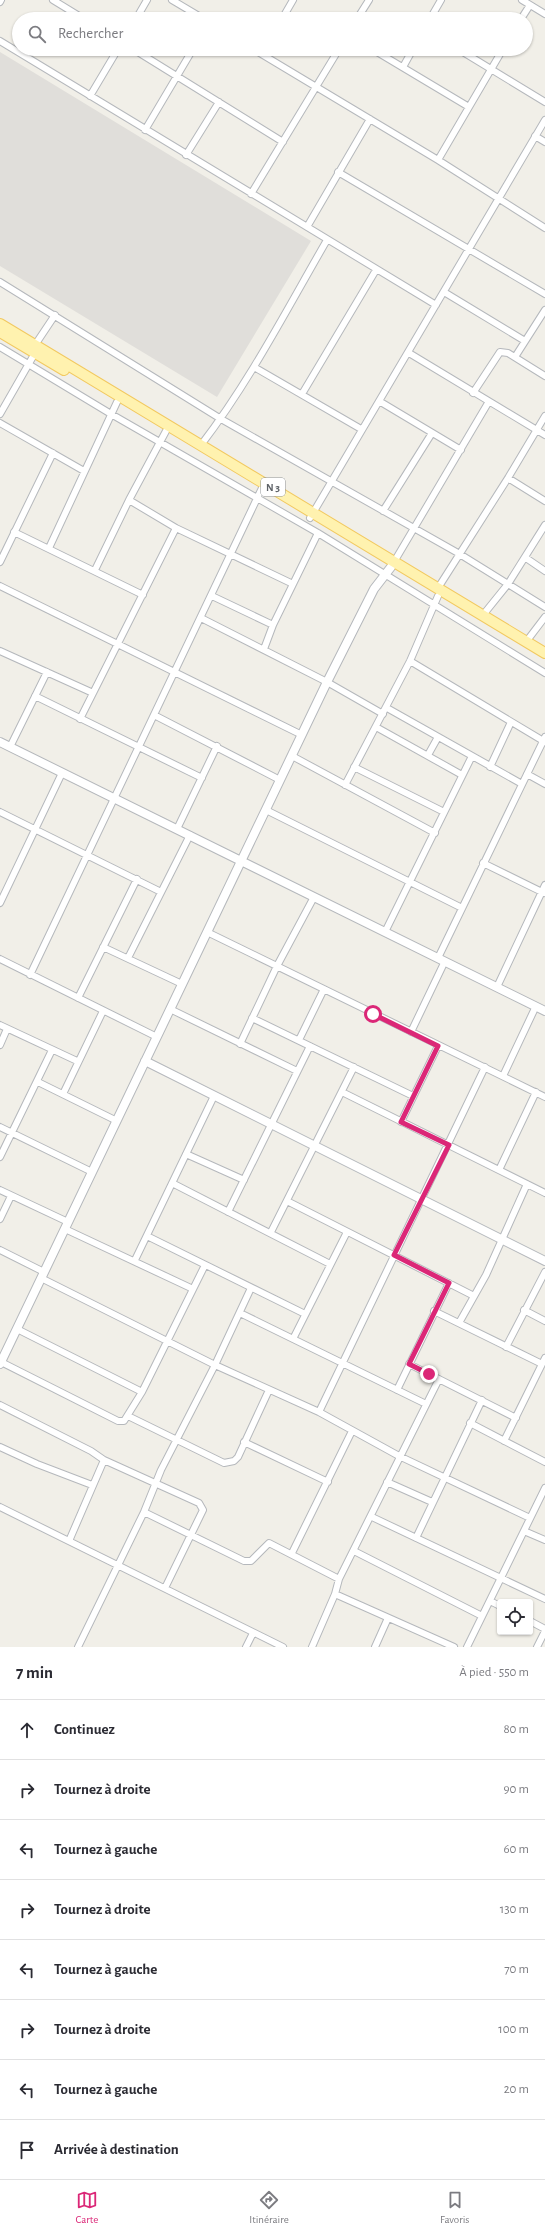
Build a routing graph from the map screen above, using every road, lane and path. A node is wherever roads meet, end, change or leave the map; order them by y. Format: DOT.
graph roads {
  1 [pos="147,0"];
  2 [pos="172,0"];
  3 [pos="292,0"];
  4 [pos="368,0"];
  5 [pos="441,0"];
  6 [pos="522,0"];
  7 [pos="56,1"];
  8 [pos="530,5"];
  9 [pos="73,12"];
  10 [pos="140,12"];
  11 [pos="192,12"];
  12 [pos="286,12"];
  13 [pos="361,12"];
  14 [pos="434,12"];
  15 [pos="526,12"];
  16 [pos="545,14"];
  17 [pos="0,41"];
  18 [pos="12,48"];
  19 [pos="25,56"];
  20 [pos="114,56"];
  21 [pos="144,56"];
  22 [pos="188,56"];
  23 [pos="270,56"];
  24 [pos="335,56"];
  25 [pos="384,56"];
  26 [pos="409,56"];
  27 [pos="470,56"];
  28 [pos="499,56"];
  29 [pos="403,67"];
  30 [pos="491,69"];
  31 [pos="177,76"];
  32 [pos="316,86"];
  33 [pos="90,96"];
  34 [pos="219,102"];
  35 [pos="545,102"];
  36 [pos="469,107"];
  37 [pos="370,119"];
  38 [pos="545,120"];
  39 [pos="144,130"];
  40 [pos="536,136"];
  41 [pos="283,142"];
  42 [pos="545,142"];
  43 [pos="186,155"];
  44 [pos="438,160"];
  45 [pos="338,172"];
  46 [pos="251,194"];
  47 [pos="498,199"];
  48 [pos="307,227"];
  49 [pos="545,228"];
  50 [pos="327,240"];
  51 [pos="469,248"];
  52 [pos="376,270"];
  53 [pos="0,282"];
  54 [pos="444,292"];
  55 [pos="545,294"];
  56 [pos="436,305"];
  57 [pos="545,310"];
  58 [pos="55,316"];
  59 [pos="0,324"];
  60 [pos="0,332"];
  61 [pos="525,341"];
  62 [pos="0,347"];
  63 [pos="35,349"];
  64 [pos="409,353"];
  65 [pos="515,357"];
  66 [pos="28,365"];
  67 [pos="254,367"];
  68 [pos="545,376"];
  69 [pos="473,393"];
  70 [pos="302,394"];
  71 [pos="379,401"];
  72 [pos="117,402"];
  73 [pos="488,403"];
  74 [pos="0,414"];
  75 [pos="111,414"];
  76 [pos="545,416"];
  77 [pos="221,419"];
  78 [pos="0,423"];
  79 [pos="361,429"];
  80 [pos="537,430"];
  81 [pos="166,431"];
  82 [pos="432,433"];
  83 [pos="545,435"];
  84 [pos="160,442"];
  85 [pos="201,445"];
  86 [pos="461,450"];
  87 [pos="53,454"];
  88 [pos="84,471"];
  89 [pos="508,478"];
  90 [pos="332,483"];
  91 [pos="262,488"];
  92 [pos="257,498"];
  93 [pos="129,500"];
  94 [pos="545,501"];
  95 [pos="383,511"];
  96 [pos="312,516"];
  97 [pos="545,525"];
  98 [pos="176,528"];
  99 [pos="414,528"];
  100 [pos="14,532"];
  101 [pos="318,533"];
  102 [pos="48,548"];
  103 [pos="458,553"];
  104 [pos="232,554"];
  105 [pos="526,558"];
  106 [pos="0,562"];
  107 [pos="390,568"];
  108 [pos="95,570"];
  109 [pos="545,570"];
  110 [pos="293,584"];
  111 [pos="508,584"];
  112 [pos="0,586"];
  113 [pos="143,595"];
  114 [pos="212,596"];
  115 [pos="437,596"];
  116 [pos="545,607"];
  117 [pos="483,615"];
  118 [pos="545,617"];
  119 [pos="201,618"];
  120 [pos="273,625"];
  121 [pos="526,642"];
  122 [pos="118,644"];
  123 [pos="264,649"];
  124 [pos="0,651"];
  125 [pos="545,653"];
  126 [pos="410,661"];
  127 [pos="545,661"];
  128 [pos="47,672"];
  129 [pos="176,672"];
  130 [pos="545,673"];
  131 [pos="327,682"];
  132 [pos="93,693"];
  133 [pos="35,696"];
  134 [pos="386,708"];
  135 [pos="383,714"];
  136 [pos="154,715"];
  137 [pos="80,719"];
  138 [pos="511,722"];
  139 [pos="376,727"];
  140 [pos="302,735"];
  141 [pos="438,737"];
  142 [pos="544,740"];
  143 [pos="0,742"];
  144 [pos="138,746"];
  145 [pos="216,746"];
  146 [pos="10,747"];
  147 [pos="428,755"];
  148 [pos="292,756"];
  149 [pos="472,756"];
  150 [pos="354,767"];
  151 [pos="490,767"];
  152 [pos="62,773"];
  153 [pos="462,774"];
  154 [pos="527,774"];
  155 [pos="202,778"];
  156 [pos="280,780"];
  157 [pos="522,784"];
  158 [pos="545,784"];
  159 [pos="345,785"];
  160 [pos="114,798"];
  161 [pos="266,810"];
  162 [pos="0,812"];
  163 [pos="444,812"];
  164 [pos="176,829"];
  165 [pos="35,830"];
  166 [pos="435,833"];
  167 [pos="190,836"];
  168 [pos="86,855"];
  169 [pos="241,861"];
  170 [pos="483,863"];
  171 [pos="137,879"];
  172 [pos="409,881"];
  173 [pos="545,885"];
  174 [pos="162,892"];
  175 [pos="543,893"];
  176 [pos="314,897"];
  177 [pos="0,901"];
  178 [pos="462,908"];
  179 [pos="207,932"];
  180 [pos="385,932"];
  181 [pos="103,947"];
  182 [pos="128,958"];
  183 [pos="0,959"];
  184 [pos="442,960"];
  185 [pos="277,966"];
  186 [pos="30,975"];
  187 [pos="182,984"];
  188 [pos="498,987"];
  189 [pos="324,989"];
  190 [pos="78,998"];
  191 [pos="536,1006"];
  192 [pos="170,1009"];
  193 [pos="545,1010"];
  194 [pos="103,1011"];
  195 [pos="252,1018"];
  196 [pos="0,1025"];
  197 [pos="7,1029"];
  198 [pos="411,1032"];
  199 [pos="157,1037"];
  200 [pos="299,1040"];
  201 [pos="240,1044"];
  202 [pos="0,1045"];
  203 [pos="310,1046"];
  204 [pos="438,1046"];
  205 [pos="52,1050"];
  206 [pos="78,1061"];
  207 [pos="145,1062"];
  208 [pos="354,1067"];
  209 [pos="485,1067"];
  210 [pos="297,1072"];
  211 [pos="504,1076"];
  212 [pos="38,1082"];
  213 [pos="342,1092"];
  214 [pos="536,1092"];
  215 [pos="63,1094"];
  216 [pos="214,1096"];
  217 [pos="414,1096"];
  218 [pos="545,1097"];
  219 [pos="117,1121"];
  220 [pos="401,1122"];
  221 [pos="271,1124"];
  222 [pos="0,1127"];
  223 [pos="12,1133"];
  224 [pos="316,1145"];
  225 [pos="449,1145"];
  226 [pos="186,1154"];
  227 [pos="0,1157"];
  228 [pos="499,1170"];
  229 [pos="92,1172"];
  230 [pos="244,1180"];
  231 [pos="172,1183"];
  232 [pos="527,1184"];
  233 [pos="0,1190"];
  234 [pos="545,1193"];
  235 [pos="11,1196"];
  236 [pos="421,1199"];
  237 [pos="287,1201"];
  238 [pos="228,1212"];
  239 [pos="0,1219"];
  240 [pos="66,1225"];
  241 [pos="271,1232"];
  242 [pos="347,1232"];
  243 [pos="147,1236"];
  244 [pos="503,1239"];
  245 [pos="0,1250"];
  246 [pos="394,1255"];
  247 [pos="136,1260"];
  248 [pos="545,1261"];
  249 [pos="330,1264"];
  250 [pos="205,1265"];
  251 [pos="545,1272"];
  252 [pos="43,1275"];
  253 [pos="449,1283"];
  254 [pos="251,1288"];
  255 [pos="193,1289"];
  256 [pos="474,1296"];
  257 [pos="524,1310"];
  258 [pos="434,1311"];
  259 [pos="240,1313"];
  260 [pos="305,1314"];
  261 [pos="545,1321"];
  262 [pos="459,1323"];
  263 [pos="17,1329"];
  264 [pos="293,1339"];
  265 [pos="166,1340"];
  266 [pos="506,1346"];
  267 [pos="544,1361"];
  268 [pos="0,1363"];
  269 [pos="341,1363"];
  270 [pos="409,1364"];
  271 [pos="215,1365"];
  272 [pos="439,1379"];
  273 [pos="269,1390"];
  274 [pos="397,1390"];
  275 [pos="142,1392"];
  276 [pos="482,1400"];
  277 [pos="0,1404"];
  278 [pos="426,1404"];
  279 [pos="318,1412"];
  280 [pos="128,1416"];
  281 [pos="516,1418"];
  282 [pos="470,1423"];
  283 [pos="352,1431"];
  284 [pos="177,1441"];
  285 [pos="504,1441"];
  286 [pos="244,1442"];
  287 [pos="0,1447"];
  288 [pos="400,1456"];
  289 [pos="104,1460"];
  290 [pos="545,1462"];
  291 [pos="444,1477"];
  292 [pos="328,1482"];
  293 [pos="388,1482"];
  294 [pos="155,1484"];
  295 [pos="92,1485"];
  296 [pos="545,1488"];
  297 [pos="432,1502"];
  298 [pos="0,1507"];
  299 [pos="144,1512"];
  300 [pos="372,1517"];
  301 [pos="530,1518"];
  302 [pos="524,1531"];
  303 [pos="190,1536"];
  304 [pos="416,1538"];
  305 [pos="545,1540"];
  306 [pos="69,1541"];
  307 [pos="354,1551"];
  308 [pos="292,1553"];
  309 [pos="118,1566"];
  310 [pos="501,1578"];
  311 [pos="339,1579"];
  312 [pos="165,1588"];
  313 [pos="335,1594"];
  314 [pos="545,1600"];
  315 [pos="490,1601"];
  316 [pos="497,1604"];
  317 [pos="482,1616"];
  318 [pos="388,1618"];
  319 [pos="533,1623"];
  320 [pos="545,1630"];
  321 [pos="253,1633"];
  322 [pos="78,1647"];
  323 [pos="246,1647"];
  324 [pos="283,1647"];
  325 [pos="312,1647"];
  326 [pos="375,1647"];
  327 [pos="454,1647"];
  328 [pos="467,1647"];
  329 [pos="537,1647"];
  1 -- 10 [label="street"];
  2 -- 11 [label="street"];
  3 -- 12 [label="street"];
  4 -- 13 [label="street"];
  5 -- 14 [label="street"];
  6 -- 8 [label="street"];
  7 -- 9 [label="street"];
  8 -- 15 [label="street"];
  8 -- 16 [label="street"];
  17 -- 18 [label="street"];
  19 -- 33 [label="street"];
  20 -- 33 [label="street"];
  21 -- 31 [label="street"];
  22 -- 31 [label="street"];
  23 -- 32 [label="street"];
  24 -- 32 [label="street"];
  25 -- 29 [label="street"];
  26 -- 29 [label="street"];
  27 -- 30 [label="street"];
  28 -- 30 [label="street"];
  29 -- 36 [label="street"];
  30 -- 35 [label="street"];
  30 -- 36 [label="street"];
  31 -- 34 [label="street"];
  31 -- 39 [label="street"];
  32 -- 37 [label="street"];
  32 -- 41 [label="street"];
  33 -- 39 [label="street"];
  34 -- 41 [label="street"];
  34 -- 43 [label="street"];
  36 -- 44 [label="street"];
  37 -- 44 [label="street"];
  37 -- 45 [label="street"];
  38 -- 40 [label="street"];
  39 -- 43 [label="street"];
  40 -- 42 [label="street"];
  40 -- 47 [label="street"];
  41 -- 46 [label="street"];
  43 -- 46 [label="street"];
  44 -- 47 [label="street"];
  45 -- 48 [label="street"];
  45 -- 51 [label="street"];
  46 -- 48 [label="street"];
  47 -- 49 [label="street"];
  47 -- 51 [label="street"];
  48 -- 50 [label="street"];
  50 -- 52 [label="street"];
  50 -- 67 [label="street"];
  51 -- 54 [label="street"];
  51 -- 55 [label="street"];
  52 -- 56 [label="street"];
  52 -- 70 [label="street"];
  53 -- 58 [label="street"];
  54 -- 56 [label="street"];
  54 -- 61 [label="street"];
  56 -- 64 [label="street"];
  57 -- 61 [label="street"];
  58 -- 63 [label="street"];
  58 -- 77 [label="street"];
  59 -- 63 [label="main road, N 3"];
  60 -- 63 [label="main road, N 3"];
  61 -- 65 [label="street"];
  62 -- 66 [label="street"];
  63 -- 66 [label="street"];
  63 -- 72 [label="main road, N 3"];
  63 -- 85 [label="main road, N 3"];
  64 -- 69 [label="street"];
  64 -- 71 [label="street"];
  65 -- 68 [label="street"];
  65 -- 69 [label="street"];
  66 -- 74 [label="street"];
  66 -- 75 [label="street"];
  67 -- 70 [label="street"];
  67 -- 77 [label="street"];
  69 -- 73 [label="street"];
  70 -- 79 [label="street"];
  71 -- 79 [label="street"];
  71 -- 82 [label="street"];
  72 -- 75 [label="street"];
  72 -- 81 [label="main road, N 3"];
  73 -- 80 [label="street"];
  73 -- 86 [label="street"];
  75 -- 84 [label="street"];
  75 -- 88 [label="street"];
  76 -- 80 [label="street"];
  77 -- 85 [label="street"];
  77 -- 90 [label="street"];
  78 -- 87 [label="street"];
  79 -- 90 [label="street"];
  80 -- 83 [label="street"];
  80 -- 89 [label="street"];
  81 -- 84 [label="street"];
  81 -- 91 [label="main road, N 3"];
  82 -- 86 [label="street"];
  82 -- 95 [label="street"];
  84 -- 92 [label="street"];
  84 -- 93 [label="street"];
  85 -- 96 [label="main road, N 3"];
  86 -- 99 [label="street"];
  87 -- 88 [label="street"];
  87 -- 100 [label="street"];
  88 -- 102 [label="street"];
  89 -- 94 [label="street"];
  89 -- 103 [label="street"];
  90 -- 95 [label="street"];
  90 -- 96 [label="street"];
  91 -- 92 [label="street"];
  91 -- 96 [label="main road, N 3"];
  92 -- 101 [label="street"];
  92 -- 104 [label="street"];
  93 -- 98 [label="street"];
  93 -- 108 [label="street"];
  95 -- 99 [label="street"];
  96 -- 107 [label="main road, N 3"];
  97 -- 105 [label="street"];
  98 -- 104 [label="street"];
  98 -- 113 [label="street"];
  99 -- 103 [label="street"];
  99 -- 107 [label="street"];
  100 -- 102 [label="street"];
  100 -- 106 [label="street"];
  101 -- 107 [label="street"];
  101 -- 110 [label="street"];
  102 -- 108 [label="street"];
  103 -- 111 [label="street"];
  103 -- 115 [label="street"];
  104 -- 110 [label="street"];
  104 -- 114 [label="street"];
  105 -- 109 [label="street"];
  105 -- 111 [label="street"];
  107 -- 115 [label="main road, N 3"];
  107 -- 115 [label="street"];
  107 -- 131 [label="street"];
  108 -- 113 [label="street"];
  110 -- 120 [label="street"];
  111 -- 116 [label="street"];
  111 -- 117 [label="street"];
  112 -- 122 [label="street"];
  113 -- 122 [label="street"];
  114 -- 119 [label="street"];
  114 -- 120 [label="street"];
  115 -- 117 [label="main road, N 3"];
  115 -- 126 [label="street"];
  115 -- 127 [label="main road, N 3"];
  115 -- 130 [label="street"];
  117 -- 121 [label="main road, N 3"];
  118 -- 121 [label="street"];
  119 -- 123 [label="street"];
  119 -- 129 [label="street"];
  120 -- 123 [label="street"];
  121 -- 125 [label="main road, N 3"];
  122 -- 129 [label="street"];
  122 -- 132 [label="street"];
  123 -- 131 [label="street"];
  124 -- 128 [label="street"];
  126 -- 134 [label="street"];
  126 -- 138 [label="street"];
  128 -- 132 [label="street"];
  128 -- 133 [label="street"];
  129 -- 136 [label="street"];
  129 -- 140 [label="street"];
  131 -- 135 [label="street"];
  131 -- 140 [label="street"];
  132 -- 137 [label="street"];
  133 -- 137 [label="street"];
  133 -- 146 [label="street"];
  134 -- 135 [label="street"];
  134 -- 141 [label="street"];
  135 -- 139 [label="street"];
  136 -- 144 [label="street"];
  136 -- 145 [label="street"];
  137 -- 144 [label="street"];
  138 -- 142 [label="street"];
  138 -- 151 [label="street"];
  139 -- 147 [label="street"];
  139 -- 150 [label="street"];
  140 -- 148 [label="street"];
  141 -- 147 [label="street"];
  141 -- 149 [label="street"];
  142 -- 154 [label="street"];
  143 -- 146 [label="street"];
  144 -- 155 [label="street"];
  144 -- 160 [label="street"];
  145 -- 155 [label="street"];
  145 -- 156 [label="street"];
  146 -- 152 [label="street"];
  147 -- 153 [label="street"];
  148 -- 156 [label="street"];
  148 -- 159 [label="street"];
  149 -- 151 [label="street"];
  149 -- 153 [label="street"];
  150 -- 159 [label="street"];
  150 -- 163 [label="street"];
  151 -- 157 [label="street"];
  152 -- 160 [label="street"];
  152 -- 165 [label="street"];
  153 -- 163 [label="street"];
  154 -- 157 [label="street"];
  154 -- 158 [label="street"];
  155 -- 164 [label="street"];
  156 -- 161 [label="street"];
  157 -- 170 [label="street"];
  159 -- 166 [label="street"];
  160 -- 164 [label="street"];
  160 -- 168 [label="street"];
  161 -- 169 [label="street"];
  161 -- 172 [label="street"];
  162 -- 165 [label="street"];
  163 -- 166 [label="street"];
  164 -- 167 [label="street"];
  165 -- 168 [label="street"];
  165 -- 177 [label="street"];
  166 -- 172 [label="street"];
  167 -- 169 [label="street"];
  167 -- 174 [label="street"];
  168 -- 171 [label="street"];
  168 -- 186 [label="street"];
  169 -- 176 [label="street"];
  169 -- 179 [label="street"];
  170 -- 175 [label="street"];
  170 -- 178 [label="street"];
  171 -- 174 [label="street"];
  171 -- 181 [label="street"];
  172 -- 178 [label="street"];
  172 -- 180 [label="street"];
  173 -- 175 [label="street"];
  174 -- 182 [label="street"];
  175 -- 188 [label="street"];
  176 -- 180 [label="street"];
  176 -- 185 [label="street"];
  178 -- 184 [label="street"];
  179 -- 185 [label="street"];
  179 -- 187 [label="street"];
  180 -- 184 [label="street"];
  181 -- 182 [label="street"];
  181 -- 190 [label="street"];
  182 -- 187 [label="street"];
  183 -- 186 [label="street"];
  184 -- 188 [label="street"];
  184 -- 198 [label="street"];
  185 -- 189 [label="street"];
  185 -- 195 [label="street"];
  186 -- 190 [label="street"];
  187 -- 192 [label="street"];
  188 -- 191 [label="street"];
  189 -- 198 [label="street"];
  189 -- 200 [label="street"];
  190 -- 194 [label="street"];
  191 -- 193 [label="street"];
  191 -- 211 [label="street"];
  192 -- 199 [label="street"];
  192 -- 201 [label="street"];
  194 -- 199 [label="street"];
  194 -- 206 [label="street"];
  195 -- 200 [label="street"];
  195 -- 201 [label="street"];
  196 -- 197 [label="street"];
  197 -- 202 [label="street"];
  197 -- 205 [label="street"];
  198 -- 204 [label="street"];
  199 -- 207 [label="street"];
  200 -- 203 [label="street"];
  201 -- 210 [label="street"];
  203 -- 208 [label="street"];
  203 -- 210 [label="street"];
  204 -- 209 [label="street"];
  204 -- 217 [label="street"];
  205 -- 206 [label="street"];
  205 -- 212 [label="street"];
  206 -- 215 [label="street"];
  207 -- 216 [label="street"];
  207 -- 219 [label="street"];
  208 -- 213 [label="street"];
  208 -- 217 [label="street"];
  209 -- 211 [label="street"];
  209 -- 225 [label="street"];
  210 -- 221 [label="street"];
  211 -- 214 [label="street"];
  212 -- 215 [label="street"];
  212 -- 223 [label="street"];
  213 -- 220 [label="street"];
  213 -- 224 [label="street"];
  214 -- 218 [label="street"];
  214 -- 228 [label="street"];
  215 -- 219 [label="street"];
  216 -- 221 [label="street"];
  216 -- 226 [label="street"];
  217 -- 220 [label="street"];
  219 -- 229 [label="street"];
  220 -- 225 [label="street"];
  221 -- 224 [label="street"];
  221 -- 230 [label="street"];
  222 -- 223 [label="street"];
  223 -- 227 [label="street"];
  223 -- 229 [label="street"];
  224 -- 236 [label="street"];
  224 -- 237 [label="street"];
  225 -- 228 [label="street"];
  225 -- 236 [label="street"];
  226 -- 230 [label="street"];
  226 -- 231 [label="street"];
  228 -- 232 [label="street"];
  229 -- 240 [label="street"];
  230 -- 238 [label="street"];
  231 -- 238 [label="street"];
  231 -- 243 [label="street"];
  232 -- 234 [label="street"];
  232 -- 244 [label="street"];
  233 -- 235 [label="street"];
  235 -- 239 [label="street"];
  235 -- 240 [label="street"];
  236 -- 244 [label="street"];
  236 -- 246 [label="street"];
  237 -- 241 [label="street"];
  237 -- 242 [label="street"];
  238 -- 241 [label="street"];
  240 -- 247 [label="street"];
  240 -- 252 [label="street"];
  241 -- 249 [label="street"];
  242 -- 246 [label="street"];
  242 -- 249 [label="street"];
  243 -- 247 [label="street"];
  243 -- 250 [label="street"];
  244 -- 248 [label="street"];
  244 -- 256 [label="street"];
  245 -- 252 [label="street"];
  246 -- 253 [label="street"];
  246 -- 269 [label="street"];
  247 -- 255 [label="street"];
  249 -- 260 [label="street"];
  250 -- 254 [label="street"];
  250 -- 255 [label="street"];
  251 -- 257 [label="street"];
  252 -- 263 [label="street"];
  252 -- 265 [label="street"];
  253 -- 256 [label="street"];
  253 -- 258 [label="street"];
  254 -- 259 [label="street"];
  254 -- 260 [label="street"];
  255 -- 265 [label="street"];
  256 -- 262 [label="street"];
  257 -- 261 [label="street"];
  257 -- 266 [label="street"];
  258 -- 262 [label="street"];
  258 -- 270 [label="street"];
  259 -- 264 [label="street"];
  259 -- 271 [label="street"];
  260 -- 264 [label="street"];
  262 -- 266 [label="street"];
  263 -- 268 [label="street"];
  263 -- 275 [label="street"];
  264 -- 269 [label="street"];
  265 -- 271 [label="street"];
  265 -- 275 [label="street"];
  266 -- 267 [label="street"];
  267 -- 281 [label="street"];
  268 -- 280 [label="street"];
  269 -- 274 [label="street"];
  269 -- 279 [label="street"];
  270 -- 272 [label="street"];
  270 -- 274 [label="street"];
  271 -- 273 [label="street"];
  271 -- 284 [label="street"];
  272 -- 276 [label="street"];
  272 -- 278 [label="street"];
  273 -- 279 [label="street"];
  273 -- 286 [label="street"];
  274 -- 278 [label="street"];
  275 -- 280 [label="street"];
  276 -- 281 [label="street"];
  276 -- 282 [label="street"];
  277 -- 289 [label="street"];
  278 -- 288 [label="street"];
  279 -- 283 [label="street"];
  280 -- 284 [label="street"];
  281 -- 285 [label="street"];
  282 -- 285 [label="street"];
  282 -- 291 [label="street"];
  283 -- 288 [label="street"];
  283 -- 292 [label="street"];
  284 -- 286 [label="street"];
  284 -- 294 [label="street"];
  285 -- 290 [label="street"];
  286 -- 292 [label="street"];
  287 -- 295 [label="street"];
  288 -- 291 [label="street"];
  288 -- 293 [label="street"];
  289 -- 294 [label="street"];
  289 -- 295 [label="street"];
  291 -- 297 [label="street"];
  291 -- 301 [label="street"];
  292 -- 308 [label="street"];
  293 -- 297 [label="street"];
  293 -- 300 [label="street"];
  294 -- 299 [label="street"];
  294 -- 303 [label="street"];
  295 -- 306 [label="street"];
  296 -- 301 [label="street"];
  297 -- 304 [label="street"];
  298 -- 306 [label="street"];
  299 -- 303 [label="street"];
  299 -- 309 [label="street"];
  300 -- 304 [label="street"];
  300 -- 307 [label="street"];
  301 -- 302 [label="street"];
  302 -- 305 [label="street"];
  302 -- 310 [label="street"];
  303 -- 308 [label="street"];
  303 -- 312 [label="street"];
  304 -- 310 [label="street"];
  306 -- 309 [label="street"];
  307 -- 311 [label="street"];
  307 -- 317 [label="street"];
  308 -- 311 [label="street"];
  309 -- 312 [label="street"];
  309 -- 322 [label="street"];
  310 -- 314 [label="street"];
  310 -- 315 [label="street"];
  311 -- 313 [label="street"];
  312 -- 321 [label="street"];
  313 -- 318 [label="street"];
  313 -- 325 [label="street"];
  315 -- 316 [label="street"];
  315 -- 317 [label="street"];
  317 -- 328 [label="street"];
  318 -- 326 [label="street"];
  318 -- 327 [label="street"];
  319 -- 320 [label="street"];
  320 -- 329 [label="street"];
  321 -- 323 [label="street"];
  321 -- 324 [label="street"];
}
